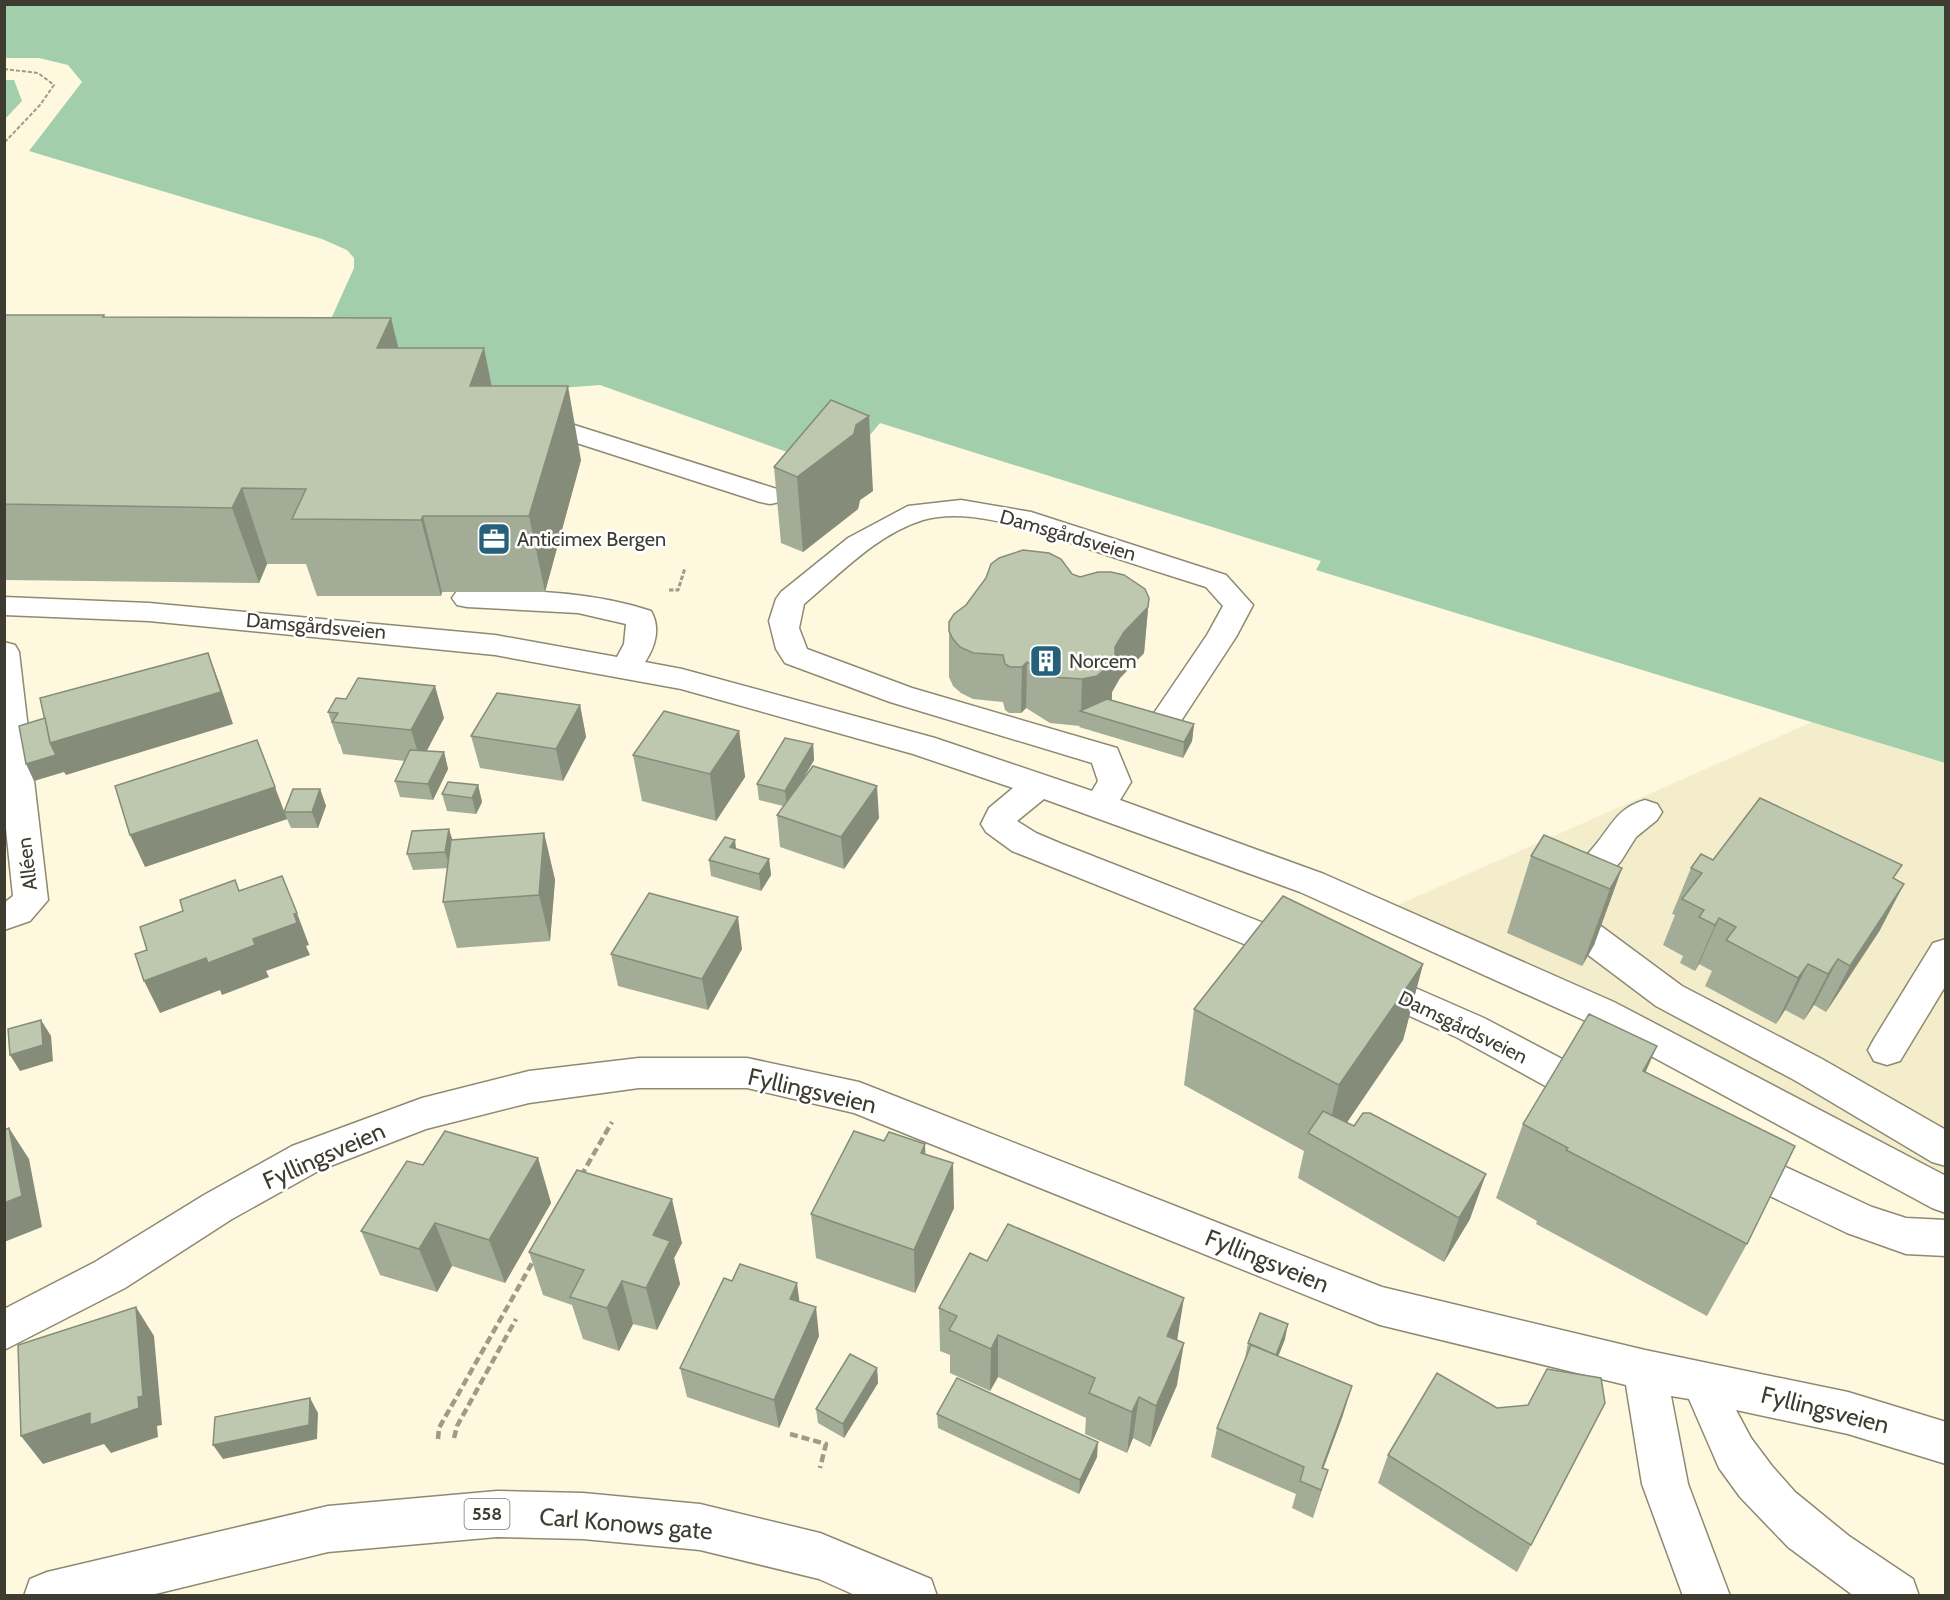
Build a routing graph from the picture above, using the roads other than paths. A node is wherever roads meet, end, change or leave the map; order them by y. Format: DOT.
graph roads {
  1 [pos="508,411"];
  2 [pos="770,496"];
  3 [pos="467,598"];
  4 [pos="4,606"];
  5 [pos="4,652"];
  6 [pos="625,668"];
  7 [pos="1168,716"];
  8 [pos="1039,785"];
  9 [pos="1100,805"];
  10 [pos="1645,812"];
  11 [pos="4,917"];
  12 [pos="1946,953"];
  13 [pos="1887,1050"];
  14 [pos="1626,1110"];
  15 [pos="1708,1148"];
  16 [pos="1946,1150"];
  17 [pos="1946,1196"];
  18 [pos="1946,1238"];
  19 [pos="4,1331"];
  20 [pos="1645,1370"];
  21 [pos="1704,1382"];
  22 [pos="1946,1443"];
  23 [pos="47,1596"];
  24 [pos="914,1596"];
  25 [pos="1707,1596"];
  26 [pos="1896,1596"];
  1 -- 2 [label="street"];
  3 -- 6 [label="street"];
  4 -- 6 [label="street, Damsgårdsveien"];
  5 -- 11 [label="street, Alléen"];
  6 -- 8 [label="street, Damsgårdsveien"];
  7 -- 9 [label="street, Damsgårdsveien"];
  8 -- 9 [label="street, Damsgårdsveien"];
  8 -- 14 [label="street, Damsgårdsveien"];
  9 -- 17 [label="street, Damsgårdsveien"];
  10 -- 16 [label="street"];
  12 -- 13 [label="street"];
  15 -- 18 [label="street"];
  19 -- 20 [label="street, Fyllingsveien"];
  20 -- 21 [label="street, Fyllingsveien"];
  20 -- 25 [label="street"];
  21 -- 22 [label="street, Fyllingsveien"];
  21 -- 26 [label="street"];
  23 -- 24 [label="street, Carl Konows gate / 558"];
}
